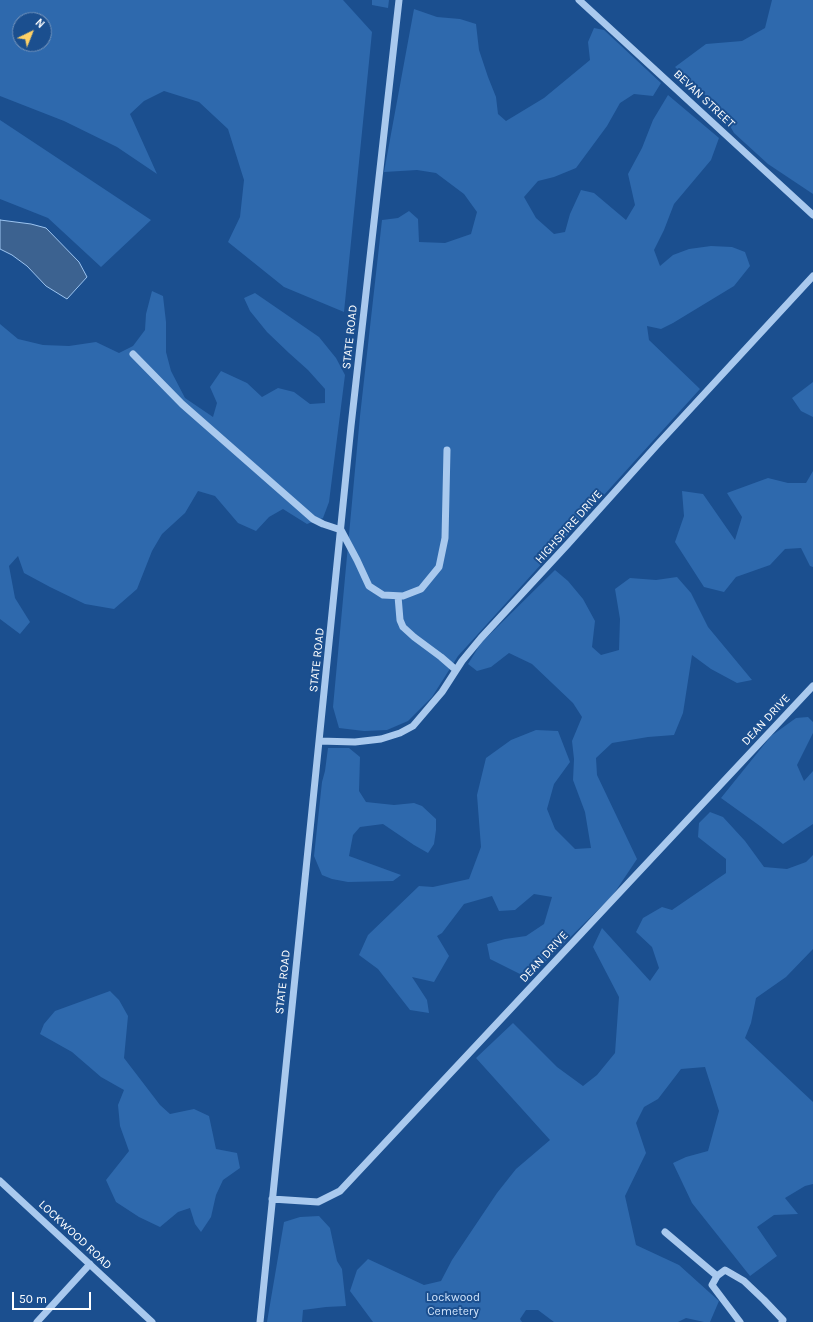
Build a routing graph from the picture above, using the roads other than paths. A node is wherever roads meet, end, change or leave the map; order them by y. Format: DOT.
graph roads {
  1 [pos="399,0"];
  2 [pos="580,0"];
  3 [pos="813,215"];
  4 [pos="813,276"];
  5 [pos="133,354"];
  6 [pos="447,450"];
  7 [pos="341,530"];
  8 [pos="398,596"];
  9 [pos="456,670"];
  10 [pos="813,686"];
  11 [pos="319,741"];
  12 [pos="0,1181"];
  13 [pos="272,1200"];
  14 [pos="665,1232"];
  15 [pos="90,1264"];
  16 [pos="717,1276"];
  17 [pos="37,1322"];
  18 [pos="152,1322"];
  19 [pos="260,1322"];
  20 [pos="740,1322"];
  21 [pos="782,1322"];
  1 -- 7 [label="street, STATE ROAD"];
  2 -- 3 [label="street, BEVAN STREET"];
  4 -- 9 [label="street, HIGHSPIRE DRIVE"];
  5 -- 7 [label="street"];
  6 -- 8 [label="street"];
  7 -- 8 [label="street"];
  7 -- 11 [label="street, STATE ROAD"];
  8 -- 9 [label="street"];
  9 -- 11 [label="street, HIGHSPIRE DRIVE"];
  10 -- 13 [label="street, DEAN DRIVE"];
  11 -- 13 [label="street, STATE ROAD"];
  12 -- 15 [label="street, LOCKWOOD ROAD"];
  13 -- 19 [label="street, STATE ROAD"];
  14 -- 16 [label="street"];
  15 -- 17 [label="street"];
  15 -- 18 [label="street, LOCKWOOD ROAD"];
  16 -- 20 [label="street"];
  16 -- 21 [label="street"];
}
